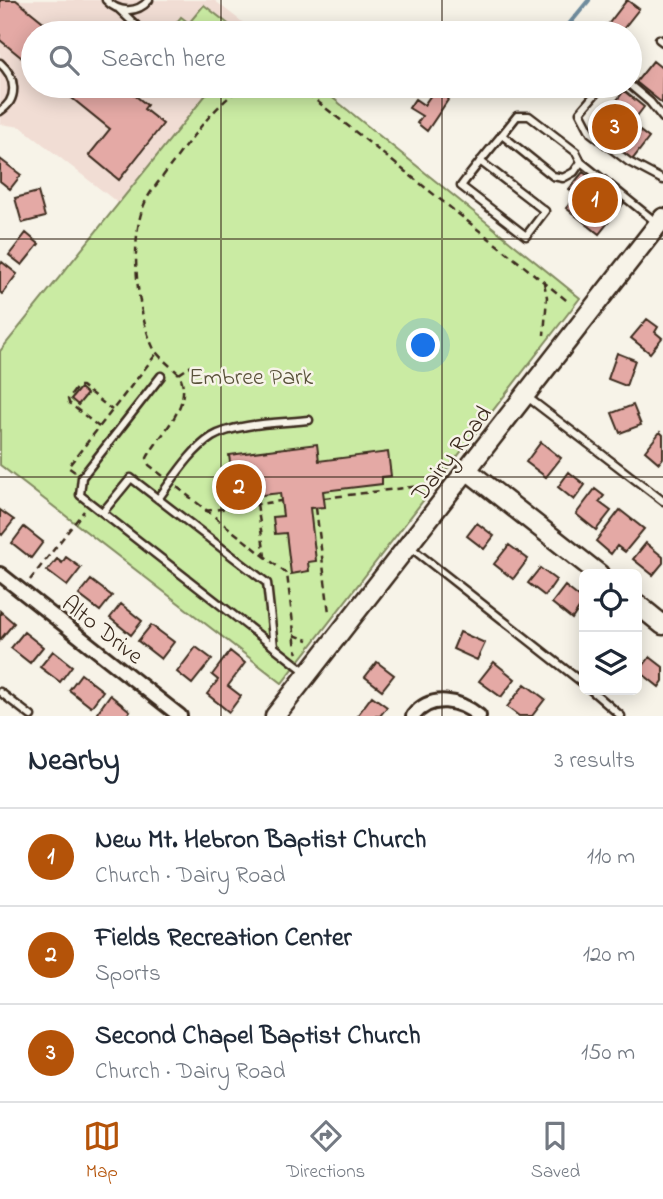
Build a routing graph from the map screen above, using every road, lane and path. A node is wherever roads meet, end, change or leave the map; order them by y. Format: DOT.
graph roads {
  1 [pos="106,0"];
  2 [pos="149,0"];
  3 [pos="119,9"];
  4 [pos="132,21"];
  5 [pos="0,64"];
  6 [pos="642,95"];
  7 [pos="229,98"];
  8 [pos="313,98"];
  9 [pos="592,98"];
  10 [pos="0,111"];
  11 [pos="663,118"];
  12 [pos="502,135"];
  13 [pos="480,161"];
  14 [pos="581,162"];
  15 [pos="663,180"];
  16 [pos="661,221"];
  17 [pos="543,283"];
  18 [pos="570,303"];
  19 [pos="544,335"];
  20 [pos="191,366"];
  21 [pos="179,374"];
  22 [pos="161,376"];
  23 [pos="526,396"];
  24 [pos="112,410"];
  25 [pos="309,420"];
  26 [pos="99,427"];
  27 [pos="468,471"];
  28 [pos="171,482"];
  29 [pos="428,485"];
  30 [pos="324,498"];
  31 [pos="158,499"];
  32 [pos="281,501"];
  33 [pos="663,501"];
  34 [pos="257,504"];
  35 [pos="316,508"];
  36 [pos="205,511"];
  37 [pos="103,512"];
  38 [pos="409,546"];
  39 [pos="265,557"];
  40 [pos="593,569"];
  41 [pos="0,574"];
  42 [pos="642,608"];
  43 [pos="329,613"];
  44 [pos="663,625"];
  45 [pos="294,635"];
  46 [pos="308,640"];
  47 [pos="274,647"];
  48 [pos="298,653"];
  49 [pos="308,673"];
  50 [pos="579,680"];
  51 [pos="0,692"];
  52 [pos="597,695"];
  53 [pos="31,716"];
  54 [pos="180,716"];
  55 [pos="275,716"];
  56 [pos="414,716"];
  57 [pos="480,716"];
  58 [pos="621,716"];
  1 -- 3 [label="lane"];
  2 -- 3 [label="lane"];
  3 -- 4 [label="lane"];
  5 -- 10 [label="lane"];
  6 -- 11 [label="lane"];
  7 -- 21 [label="path"];
  8 -- 17 [label="path"];
  9 -- 15 [label="lane"];
  12 -- 13 [label="lane"];
  12 -- 14 [label="lane"];
  12 -- 14 [label="lane"];
  13 -- 13 [label="lane"];
  14 -- 16 [label="lane"];
  16 -- 23 [label="street, Dairy Road"];
  17 -- 18 [label="path"];
  17 -- 19 [label="path"];
  20 -- 21 [label="path"];
  21 -- 28 [label="path"];
  22 -- 37 [label="lane"];
  23 -- 27 [label="street, Dairy Road"];
  23 -- 33 [label="lane"];
  24 -- 26 [label="path"];
  25 -- 28 [label="lane"];
  27 -- 38 [label="street, Dairy Road"];
  27 -- 40 [label="street"];
  28 -- 31 [label="lane"];
  28 -- 36 [label="path"];
  29 -- 30 [label="path"];
  31 -- 37 [label="lane"];
  31 -- 47 [label="lane"];
  32 -- 34 [label="path"];
  34 -- 36 [label="path"];
  34 -- 39 [label="path"];
  35 -- 43 [label="path"];
  36 -- 39 [label="path"];
  37 -- 47 [label="lane"];
  38 -- 49 [label="street, Dairy Road"];
  38 -- 50 [label="lane"];
  39 -- 45 [label="path"];
  41 -- 54 [label="street, Alto Drive"];
  42 -- 44 [label="street"];
  45 -- 46 [label="path"];
  45 -- 48 [label="path"];
  47 -- 49 [label="lane"];
  49 -- 55 [label="street, Dairy Road"];
  51 -- 53 [label="lane"];
  52 -- 58 [label="lane"];
  56 -- 57 [label="street"];
}
